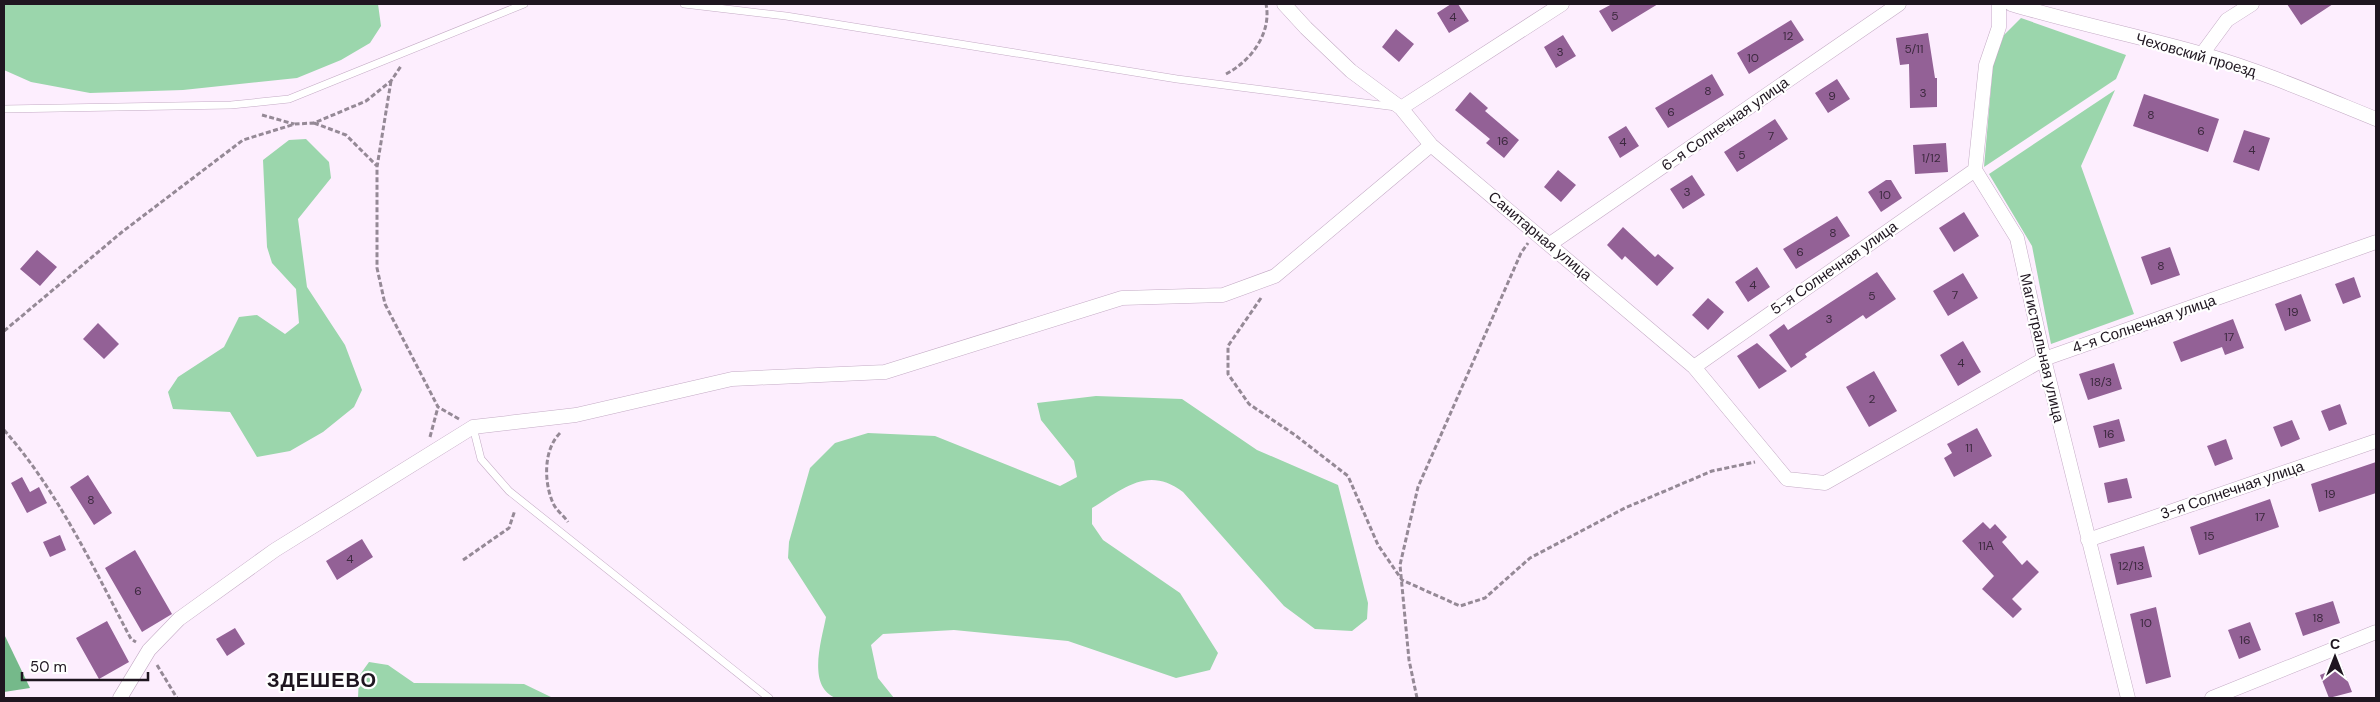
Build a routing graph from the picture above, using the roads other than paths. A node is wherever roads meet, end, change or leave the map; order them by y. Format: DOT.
graph roads {
  1 [pos="524,4"];
  2 [pos="684,4"];
  3 [pos="1284,4"];
  4 [pos="1562,4"];
  5 [pos="1900,4"];
  6 [pos="1999,4"];
  7 [pos="2011,4"];
  8 [pos="2252,4"];
  9 [pos="2202,54"];
  10 [pos="1401,108"];
  11 [pos="4,109"];
  12 [pos="2376,119"];
  13 [pos="1431,145"];
  14 [pos="1975,170"];
  15 [pos="2376,242"];
  16 [pos="1550,244"];
  17 [pos="2044,359"];
  18 [pos="1694,367"];
  19 [pos="473,427"];
  20 [pos="2376,441"];
  21 [pos="1787,479"];
  22 [pos="2088,540"];
  23 [pos="2376,632"];
  24 [pos="120,698"];
  25 [pos="769,698"];
  26 [pos="2128,698"];
  27 [pos="2212,698"];
  1 -- 11 [label="lane"];
  2 -- 10 [label="lane"];
  3 -- 10 [label="street, Санитарная улица"];
  4 -- 10 [label="street"];
  5 -- 16 [label="street, 6-я Солнечная улица"];
  6 -- 14 [label="street"];
  7 -- 9 [label="street, Чеховский проезд"];
  8 -- 9 [label="street"];
  9 -- 12 [label="street, Чеховский проезд"];
  10 -- 13 [label="street, Санитарная улица"];
  13 -- 16 [label="street, Санитарная улица"];
  13 -- 19 [label="street"];
  14 -- 17 [label="street, Магистральная улица"];
  14 -- 18 [label="street, 5-я Солнечная улица"];
  15 -- 17 [label="street, 4-я Солнечная улица"];
  16 -- 18 [label="street, Санитарная улица"];
  17 -- 21 [label="street, 4-я Солнечная улица"];
  17 -- 22 [label="street, Магистральная улица"];
  18 -- 21 [label="street, Санитарная улица"];
  19 -- 24 [label="street"];
  19 -- 25 [label="lane"];
  20 -- 22 [label="street, 3-я Солнечная улица"];
  22 -- 26 [label="street, Магистральная улица"];
  23 -- 27 [label="street"];
}
